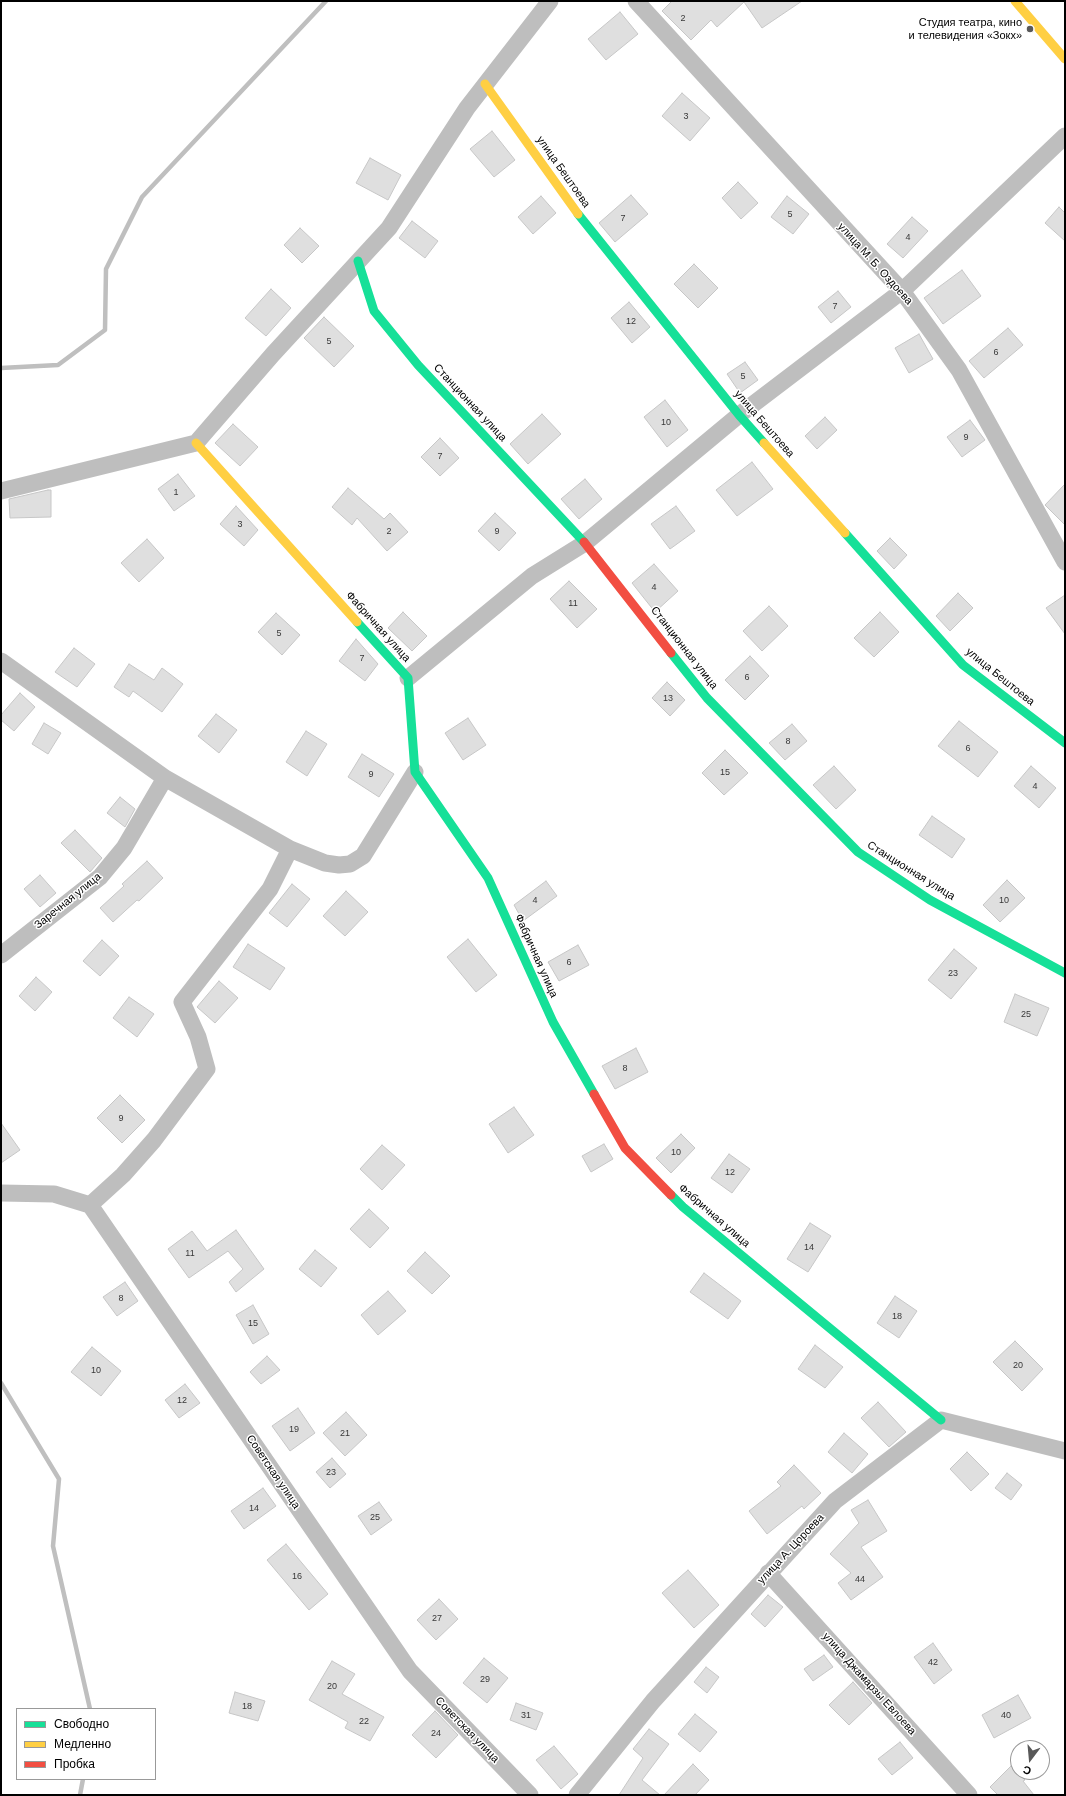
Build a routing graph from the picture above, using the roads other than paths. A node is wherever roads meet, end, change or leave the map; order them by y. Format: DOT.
graph roads {
  1 [pos="550,1"];
  2 [pos="636,1"];
  3 [pos="1015,1"];
  4 [pos="1065,59"];
  5 [pos="486,84"];
  6 [pos="1065,136"];
  7 [pos="358,261"];
  8 [pos="902,291"];
  9 [pos="739,415"];
  10 [pos="196,443"];
  11 [pos="1,491"];
  12 [pos="585,543"];
  13 [pos="1065,562"];
  14 [pos="1,660"];
  15 [pos="408,678"];
  16 [pos="1065,743"];
  17 [pos="416,772"];
  18 [pos="165,778"];
  19 [pos="290,849"];
  20 [pos="1,954"];
  21 [pos="1065,973"];
  22 [pos="1,1193"];
  23 [pos="90,1205"];
  24 [pos="941,1420"];
  25 [pos="1065,1451"];
  26 [pos="768,1572"];
  27 [pos="530,1795"];
  28 [pos="576,1795"];
  29 [pos="969,1795"];
  1 -- 5 [label="street"];
  2 -- 8 [label="street, улица М. Б. Оздоева"];
  3 -- 4 [label="street"];
  5 -- 7 [label="street"];
  5 -- 9 [label="street, улица Бештоева"];
  6 -- 8 [label="street"];
  7 -- 10 [label="street"];
  7 -- 12 [label="street, Станционная улица"];
  8 -- 9 [label="street"];
  8 -- 13 [label="street, улица М. Б. Оздоева"];
  9 -- 12 [label="street"];
  9 -- 16 [label="street, улица Бештоева"];
  10 -- 11 [label="street"];
  10 -- 15 [label="street, Фабричная улица"];
  12 -- 15 [label="street"];
  12 -- 21 [label="street, Станционная улица"];
  14 -- 18 [label="street"];
  15 -- 17 [label="street, Фабричная улица"];
  17 -- 19 [label="street"];
  17 -- 24 [label="street, Фабричная улица"];
  18 -- 19 [label="street"];
  18 -- 20 [label="street, Заречная улица"];
  19 -- 23 [label="street"];
  22 -- 23 [label="street"];
  23 -- 27 [label="street, Советская улица"];
  24 -- 25 [label="street"];
  24 -- 26 [label="street, улица А. Цороева"];
  26 -- 28 [label="street, улица А. Цороева"];
  26 -- 29 [label="street, улица Джамарзы Евлоева"];
}
